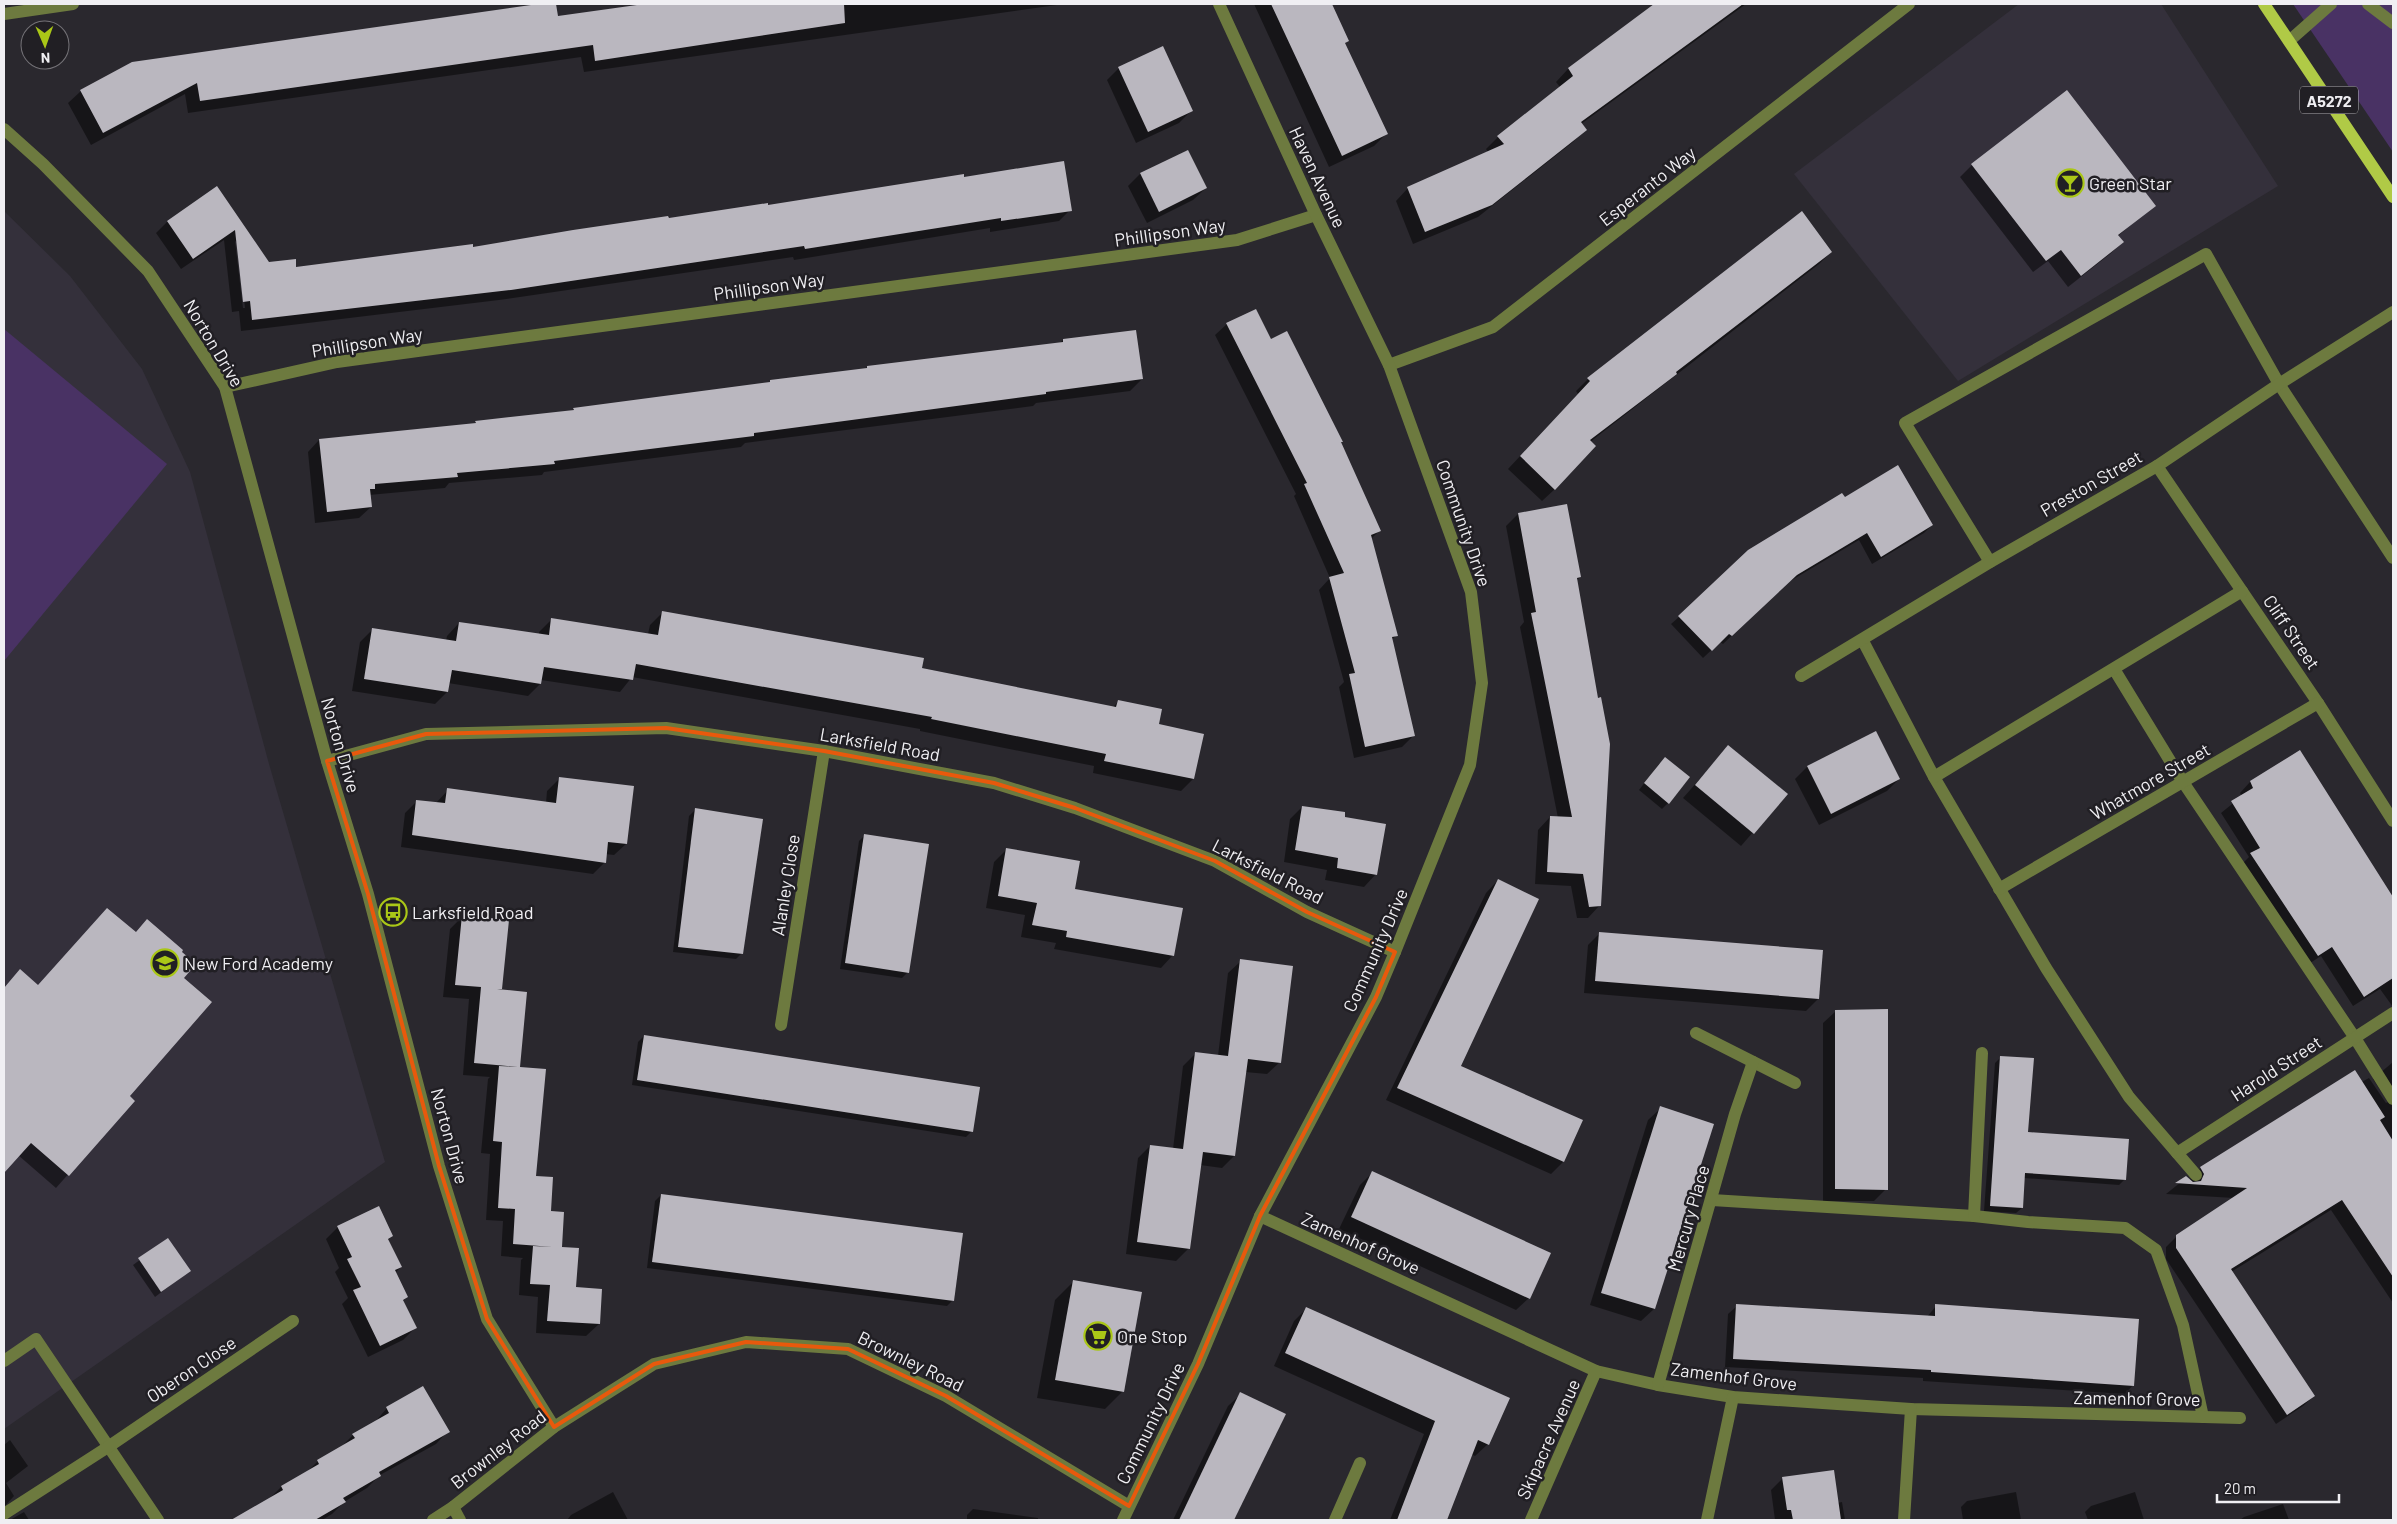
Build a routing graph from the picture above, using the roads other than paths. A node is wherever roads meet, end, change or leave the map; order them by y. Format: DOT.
graph roads {
  1 [pos="74,4"];
  2 [pos="1219,4"];
  3 [pos="1909,4"];
  4 [pos="2264,4"];
  5 [pos="2331,4"];
  6 [pos="2368,4"];
  7 [pos="4,14"];
  8 [pos="2393,23"];
  9 [pos="2289,40"];
  10 [pos="4,129"];
  11 [pos="2393,197"];
  12 [pos="1316,215"];
  13 [pos="2393,312"];
  14 [pos="1389,365"];
  15 [pos="2279,384"];
  16 [pos="225,388"];
  17 [pos="2157,466"];
  18 [pos="2393,558"];
  19 [pos="1990,562"];
  20 [pos="2242,591"];
  21 [pos="1863,641"];
  22 [pos="2114,669"];
  23 [pos="1802,676"];
  24 [pos="2318,703"];
  25 [pos="824,751"];
  26 [pos="327,761"];
  27 [pos="1934,777"];
  28 [pos="2183,782"];
  29 [pos="2393,822"];
  30 [pos="1999,889"];
  31 [pos="1395,952"];
  32 [pos="2393,1013"];
  33 [pos="781,1025"];
  34 [pos="1696,1033"];
  35 [pos="2355,1038"];
  36 [pos="1982,1053"];
  37 [pos="1753,1062"];
  38 [pos="1796,1083"];
  39 [pos="2393,1099"];
  40 [pos="2177,1153"];
  41 [pos="2196,1175"];
  42 [pos="1712,1200"];
  43 [pos="1260,1216"];
  44 [pos="1974,1216"];
  45 [pos="293,1321"];
  46 [pos="4,1361"];
  47 [pos="1596,1371"];
  48 [pos="1658,1385"];
  49 [pos="1733,1397"];
  50 [pos="1910,1409"];
  51 [pos="2203,1417"];
  52 [pos="2240,1418"];
  53 [pos="554,1427"];
  54 [pos="108,1447"];
  55 [pos="1360,1463"];
  56 [pos="1129,1506"];
  57 [pos="453,1507"];
  58 [pos="4,1514"];
  59 [pos="158,1520"];
  60 [pos="433,1520"];
  61 [pos="460,1520"];
  62 [pos="1123,1520"];
  63 [pos="1335,1520"];
  64 [pos="1531,1520"];
  65 [pos="1707,1520"];
  66 [pos="1904,1520"];
  1 -- 7 [label="street"];
  2 -- 12 [label="street, Haven Avenue"];
  3 -- 14 [label="street, Esperanto Way"];
  4 -- 9 [label="main road, A5272"];
  5 -- 9 [label="street"];
  6 -- 8 [label="street"];
  9 -- 11 [label="main road, A5272"];
  10 -- 16 [label="street, Norton Drive"];
  12 -- 14 [label="street, Haven Avenue"];
  12 -- 16 [label="street, Phillipson Way"];
  13 -- 15 [label="street, Preston Street"];
  14 -- 31 [label="street, Community Drive"];
  15 -- 17 [label="street, Preston Street"];
  15 -- 18 [label="street"];
  15 -- 19 [label="street"];
  16 -- 26 [label="street, Norton Drive"];
  17 -- 19 [label="street, Preston Street"];
  17 -- 20 [label="street, Cliff Street"];
  19 -- 21 [label="street, Preston Street"];
  20 -- 22 [label="street"];
  20 -- 24 [label="street, Cliff Street"];
  21 -- 23 [label="street, Preston Street"];
  21 -- 27 [label="street"];
  22 -- 27 [label="street"];
  22 -- 28 [label="street"];
  24 -- 28 [label="street, Whatmore Street"];
  24 -- 29 [label="street, Cliff Street"];
  25 -- 26 [label="street, Larksfield Road"];
  25 -- 31 [label="street, Larksfield Road"];
  25 -- 33 [label="street, Alanley Close"];
  26 -- 53 [label="street, Norton Drive"];
  27 -- 30 [label="street"];
  28 -- 30 [label="street, Whatmore Street"];
  28 -- 35 [label="street"];
  30 -- 40 [label="street"];
  31 -- 43 [label="street, Community Drive"];
  32 -- 35 [label="street, Harold Street"];
  34 -- 37 [label="street"];
  35 -- 39 [label="street"];
  35 -- 40 [label="street, Harold Street"];
  36 -- 44 [label="street"];
  37 -- 38 [label="street"];
  37 -- 42 [label="street, Mercury Place"];
  40 -- 41 [label="street"];
  42 -- 44 [label="street"];
  42 -- 48 [label="street, Mercury Place"];
  43 -- 47 [label="street, Zamenhof Grove"];
  43 -- 56 [label="street, Community Drive"];
  44 -- 51 [label="street"];
  45 -- 54 [label="street, Oberon Close"];
  46 -- 54 [label="street"];
  47 -- 48 [label="street, Zamenhof Grove"];
  47 -- 64 [label="street, Skipacre Avenue"];
  48 -- 49 [label="street, Zamenhof Grove"];
  49 -- 50 [label="street, Zamenhof Grove"];
  49 -- 65 [label="street"];
  50 -- 51 [label="street, Zamenhof Grove"];
  50 -- 66 [label="street"];
  51 -- 52 [label="street, Zamenhof Grove"];
  53 -- 56 [label="street, Brownley Road"];
  53 -- 57 [label="street, Brownley Road"];
  54 -- 58 [label="street, Oberon Close"];
  54 -- 59 [label="street"];
  55 -- 63 [label="street"];
  56 -- 62 [label="street, Community Drive"];
  57 -- 60 [label="street, Brownley Road"];
  57 -- 61 [label="street"];
}
